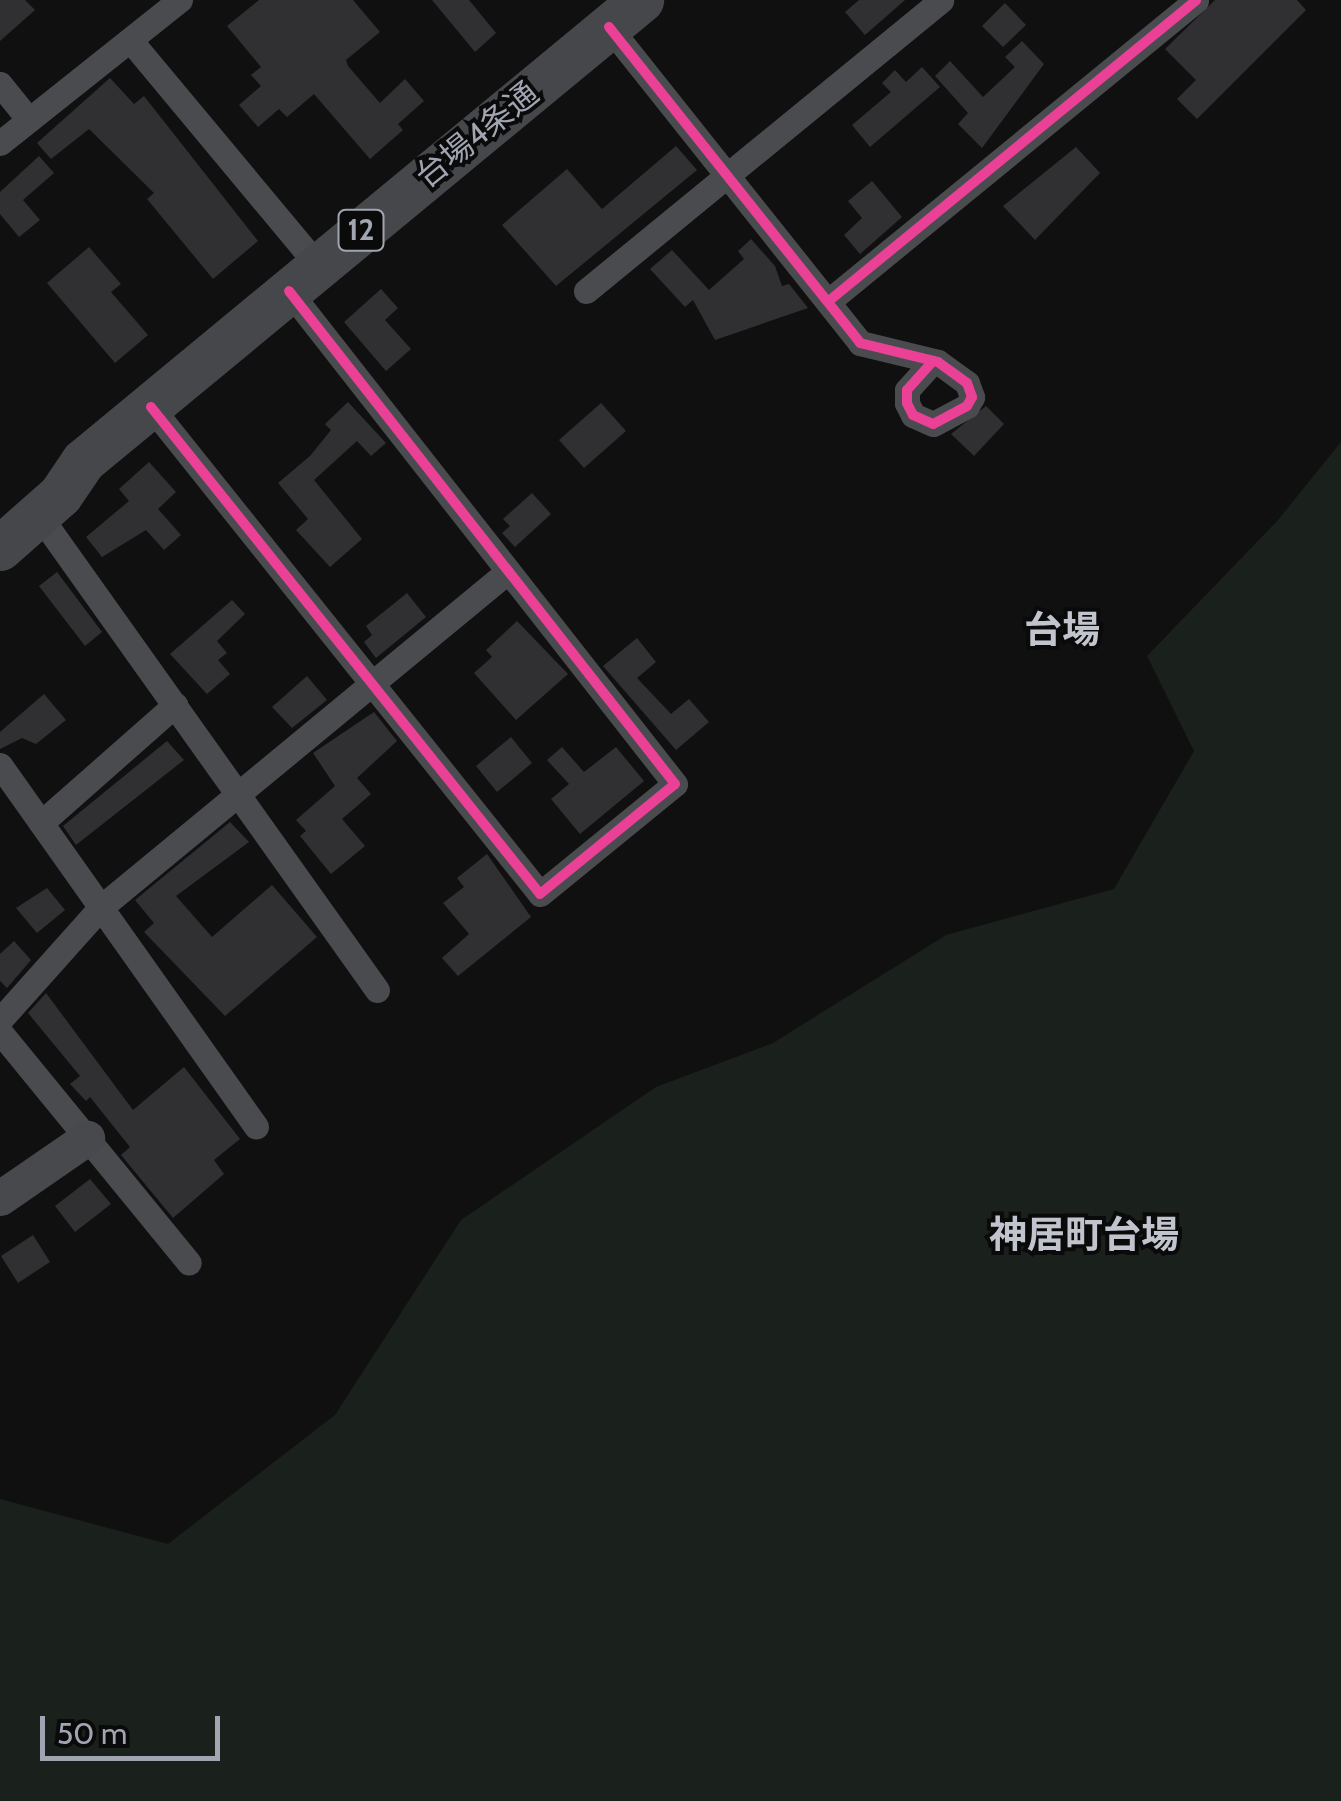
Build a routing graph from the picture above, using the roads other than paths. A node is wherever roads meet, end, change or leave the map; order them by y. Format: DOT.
graph roads {
  1 [pos="180,0"];
  2 [pos="940,0"];
  3 [pos="1196,0"];
  4 [pos="625,14"];
  5 [pos="130,40"];
  6 [pos="0,84"];
  7 [pos="29,120"];
  8 [pos="0,142"];
  9 [pos="730,174"];
  10 [pos="304,278"];
  11 [pos="586,291"];
  12 [pos="830,300"];
  13 [pos="933,361"];
  14 [pos="151,407"];
  15 [pos="20,513"];
  16 [pos="0,548"];
  17 [pos="506,573"];
  18 [pos="375,681"];
  19 [pos="174,705"];
  20 [pos="0,766"];
  21 [pos="238,791"];
  22 [pos="41,822"];
  23 [pos="100,908"];
  24 [pos="376,990"];
  25 [pos="0,1020"];
  26 [pos="0,1032"];
  27 [pos="256,1127"];
  28 [pos="87,1138"];
  29 [pos="0,1198"];
  30 [pos="188,1263"];
  1 -- 5 [label="street"];
  2 -- 9 [label="street"];
  3 -- 12 [label="street"];
  4 -- 9 [label="street"];
  4 -- 10 [label="highway, 台場4条通 / 12"];
  5 -- 7 [label="street"];
  5 -- 10 [label="street"];
  6 -- 7 [label="street"];
  7 -- 8 [label="street"];
  9 -- 11 [label="street"];
  9 -- 12 [label="street"];
  10 -- 14 [label="highway, 台場4条通 / 12"];
  10 -- 17 [label="street"];
  12 -- 13 [label="street"];
  14 -- 15 [label="highway, 台場4条通 / 12"];
  14 -- 18 [label="street"];
  15 -- 16 [label="highway, 台場4条通 / 12"];
  15 -- 19 [label="street"];
  17 -- 18 [label="street"];
  17 -- 18 [label="street"];
  18 -- 21 [label="street"];
  19 -- 21 [label="street"];
  19 -- 22 [label="street"];
  20 -- 22 [label="street"];
  21 -- 23 [label="street"];
  21 -- 24 [label="street"];
  22 -- 23 [label="street"];
  23 -- 25 [label="street"];
  23 -- 27 [label="street"];
  26 -- 28 [label="street"];
  28 -- 29 [label="street"];
  28 -- 30 [label="street"];
}
